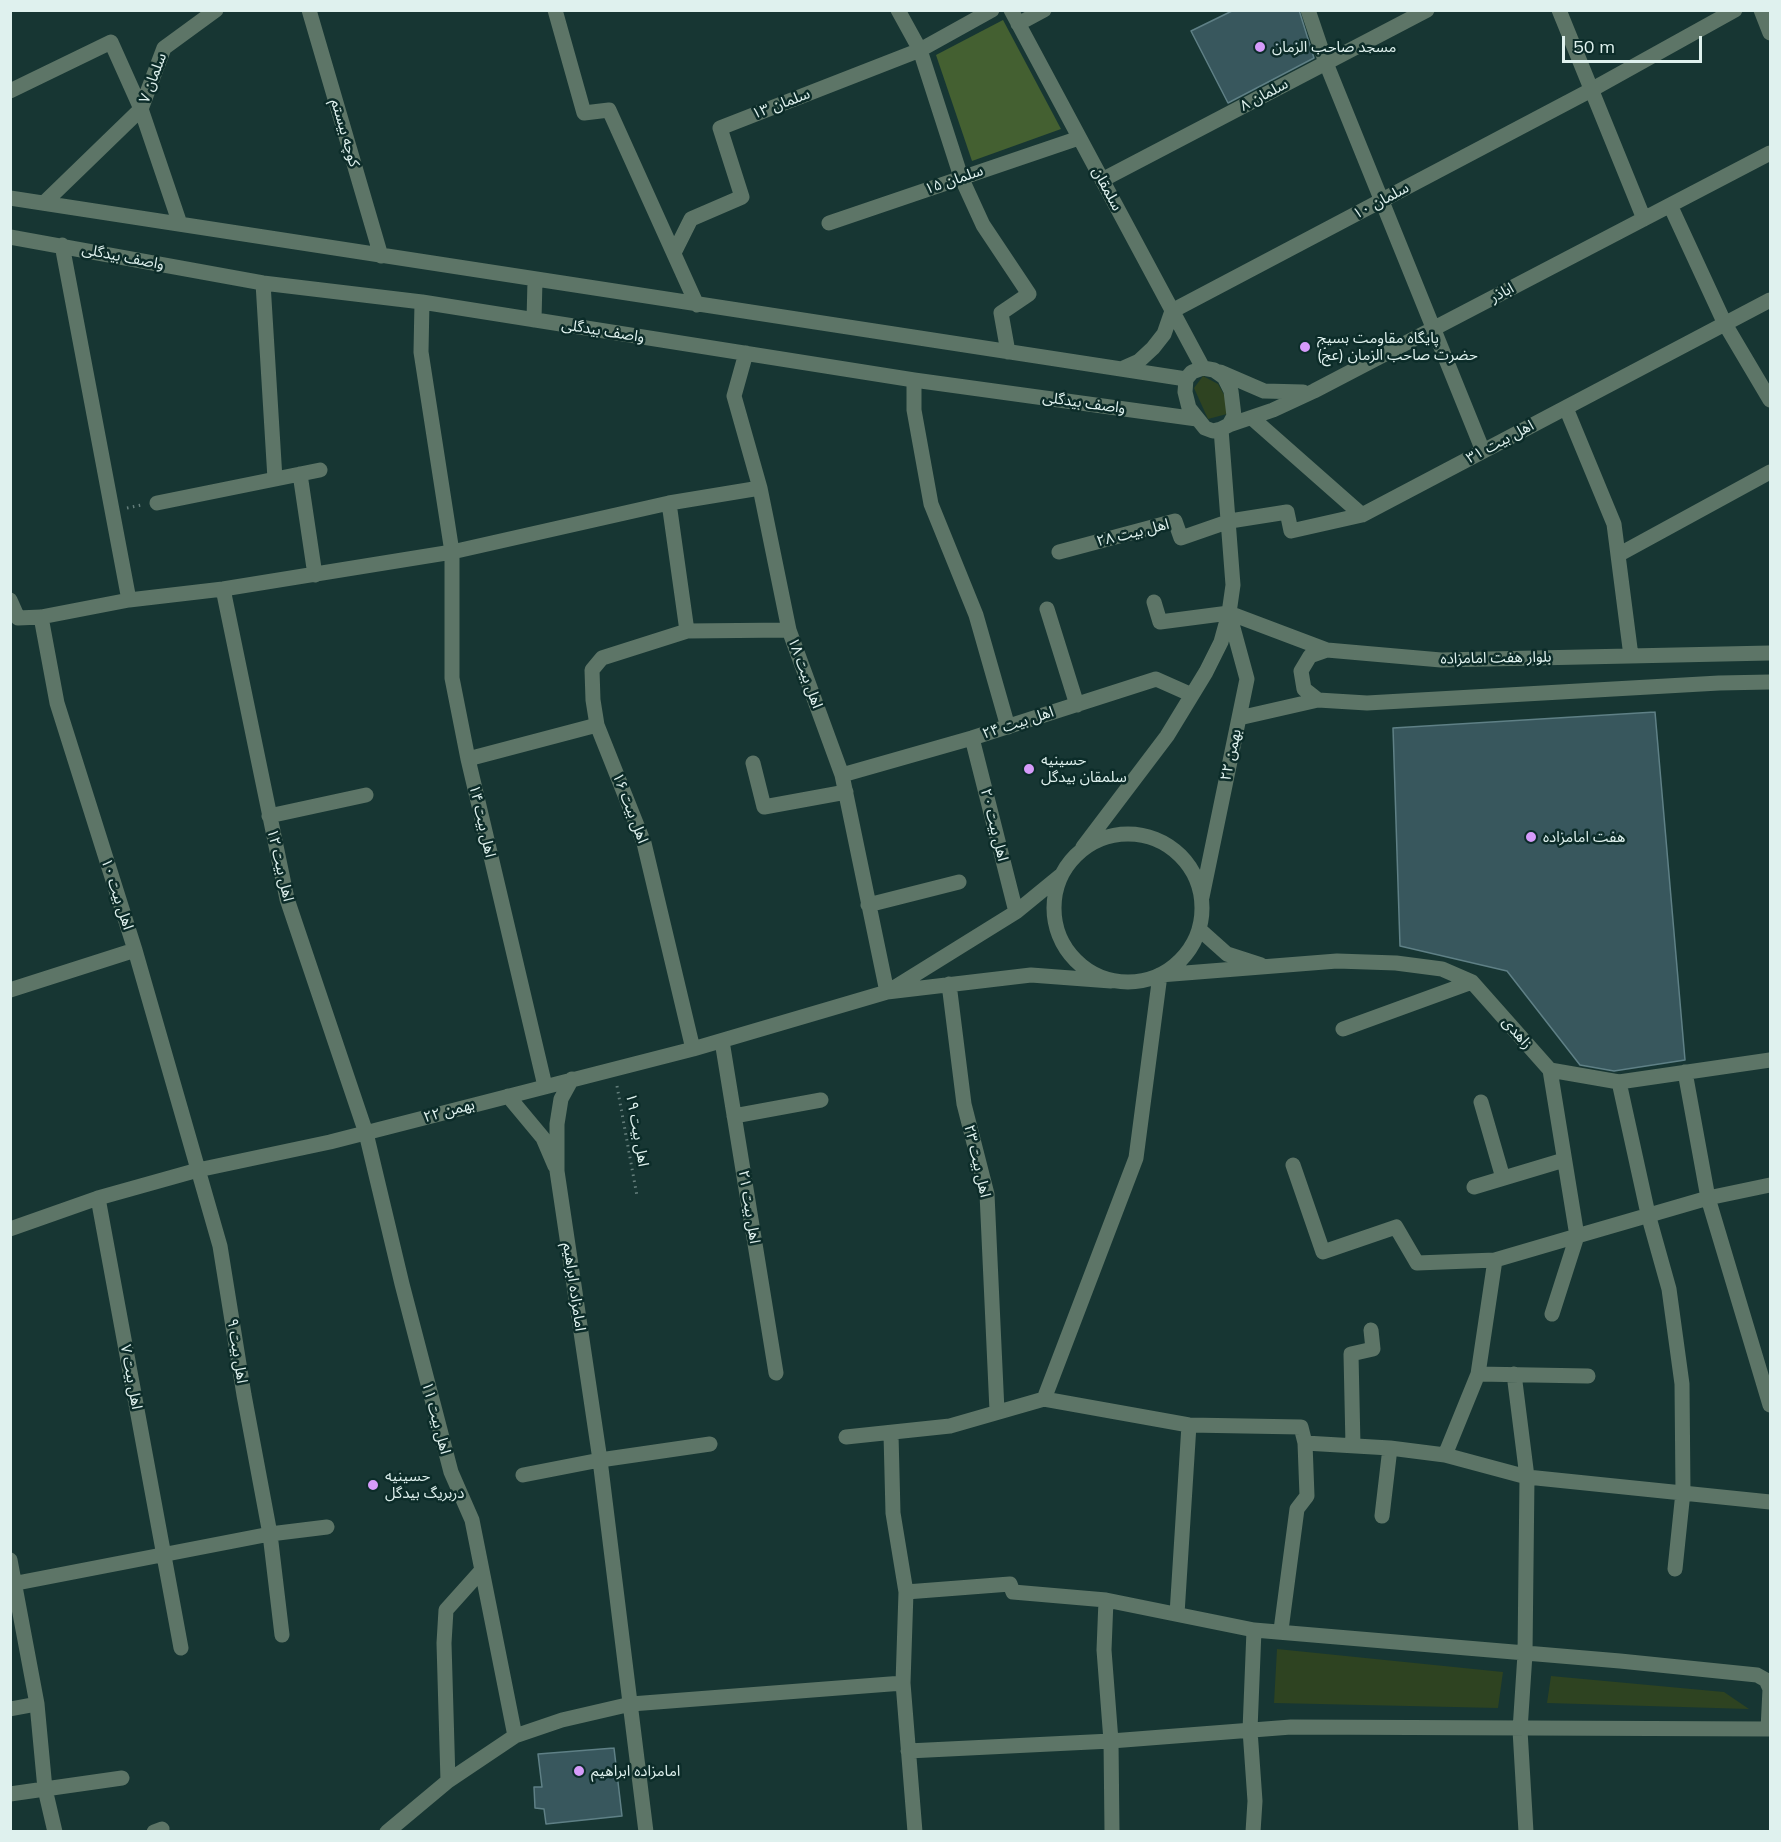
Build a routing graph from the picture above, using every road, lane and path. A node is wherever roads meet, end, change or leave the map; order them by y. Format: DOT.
graph roads {
  1 [pos="216,10"];
  2 [pos="309,10"];
  3 [pos="555,10"];
  4 [pos="898,10"];
  5 [pos="992,10"];
  6 [pos="1044,10"];
  7 [pos="1308,10"];
  8 [pos="1427,10"];
  9 [pos="1559,10"];
  10 [pos="1735,10"];
  11 [pos="1761,10"];
  12 [pos="1014,17"];
  13 [pos="1770,33"];
  14 [pos="920,50"];
  15 [pos="1326,63"];
  16 [pos="1591,90"];
  17 [pos="10,91"];
  18 [pos="141,109"];
  19 [pos="1079,138"];
  20 [pos="1770,153"];
  21 [pos="962,177"];
  22 [pos="1102,180"];
  23 [pos="10,198"];
  24 [pos="1381,201"];
  25 [pos="44,203"];
  26 [pos="1670,205"];
  27 [pos="1644,219"];
  28 [pos="828,223"];
  29 [pos="180,224"];
  30 [pos="10,237"];
  31 [pos="62,245"];
  32 [pos="674,253"];
  33 [pos="381,256"];
  34 [pos="535,280"];
  35 [pos="263,283"];
  36 [pos="1770,300"];
  37 [pos="422,302"];
  38 [pos="697,305"];
  39 [pos="1172,311"];
  40 [pos="534,320"];
  41 [pos="1725,324"];
  42 [pos="1435,328"];
  43 [pos="1008,352"];
  44 [pos="746,353"];
  45 [pos="1121,369"];
  46 [pos="1209,369"];
  47 [pos="1186,379"];
  48 [pos="914,380"];
  49 [pos="1314,391"];
  50 [pos="1770,400"];
  51 [pos="1566,408"];
  52 [pos="1252,418"];
  53 [pos="1197,419"];
  54 [pos="1225,427"];
  55 [pos="1484,451"];
  56 [pos="320,470"];
  57 [pos="1770,472"];
  58 [pos="300,474"];
  59 [pos="274,479"];
  60 [pos="760,488"];
  61 [pos="157,503"];
  62 [pos="669,503"];
  63 [pos="112,510"];
  64 [pos="1362,515"];
  65 [pos="1230,521"];
  66 [pos="452,552"];
  67 [pos="1059,552"];
  68 [pos="1618,555"];
  69 [pos="315,575"];
  70 [pos="223,589"];
  71 [pos="10,600"];
  72 [pos="129,600"];
  73 [pos="1154,603"];
  74 [pos="1047,609"];
  75 [pos="1229,613"];
  76 [pos="41,617"];
  77 [pos="789,630"];
  78 [pos="687,631"];
  79 [pos="1327,650"];
  80 [pos="1770,653"];
  81 [pos="1631,656"];
  82 [pos="1770,682"];
  83 [pos="1192,695"];
  84 [pos="1318,700"];
  85 [pos="1077,705"];
  86 [pos="1239,718"];
  87 [pos="597,725"];
  88 [pos="1008,727"];
  89 [pos="972,738"];
  90 [pos="468,759"];
  91 [pos="753,763"];
  92 [pos="842,775"];
  93 [pos="846,792"];
  94 [pos="366,795"];
  95 [pos="269,816"];
  96 [pos="1081,849"];
  97 [pos="1060,876"];
  98 [pos="959,882"];
  99 [pos="1202,897"];
  100 [pos="868,905"];
  101 [pos="1016,912"];
  102 [pos="1199,929"];
  103 [pos="135,950"];
  104 [pos="1270,968"];
  105 [pos="1160,975"];
  106 [pos="1111,981"];
  107 [pos="1472,982"];
  108 [pos="949,984"];
  109 [pos="10,990"];
  110 [pos="887,992"];
  111 [pos="1343,1029"];
  112 [pos="722,1041"];
  113 [pos="693,1049"];
  114 [pos="1770,1060"];
  115 [pos="614,1069"];
  116 [pos="1550,1070"];
  117 [pos="1685,1072"];
  118 [pos="572,1079"];
  119 [pos="1619,1082"];
  120 [pos="545,1086"];
  121 [pos="508,1096"];
  122 [pos="821,1100"];
  123 [pos="1481,1102"];
  124 [pos="734,1116"];
  125 [pos="366,1133"];
  126 [pos="1564,1160"];
  127 [pos="1293,1165"];
  128 [pos="198,1170"];
  129 [pos="557,1171"];
  130 [pos="1503,1178"];
  131 [pos="1770,1185"];
  132 [pos="1474,1187"];
  133 [pos="637,1196"];
  134 [pos="98,1198"];
  135 [pos="1708,1198"];
  136 [pos="1648,1214"];
  137 [pos="12,1224"];
  138 [pos="1577,1236"];
  139 [pos="1495,1260"];
  140 [pos="1552,1314"];
  141 [pos="1371,1330"];
  142 [pos="776,1373"];
  143 [pos="1478,1374"];
  144 [pos="1515,1374"];
  145 [pos="1588,1376"];
  146 [pos="1044,1399"];
  147 [pos="1770,1406"];
  148 [pos="997,1411"];
  149 [pos="1189,1425"];
  150 [pos="891,1434"];
  151 [pos="846,1437"];
  152 [pos="1305,1443"];
  153 [pos="710,1444"];
  154 [pos="1353,1446"];
  155 [pos="1390,1448"];
  156 [pos="1445,1455"];
  157 [pos="600,1460"];
  158 [pos="523,1475"];
  159 [pos="1527,1477"];
  160 [pos="1683,1492"];
  161 [pos="1770,1502"];
  162 [pos="1382,1516"];
  163 [pos="327,1527"];
  164 [pos="270,1534"];
  165 [pos="163,1556"];
  166 [pos="10,1560"];
  167 [pos="1675,1569"];
  168 [pos="481,1571"];
  169 [pos="17,1583"];
  170 [pos="906,1592"];
  171 [pos="1106,1600"];
  172 [pos="1177,1614"];
  173 [pos="1254,1630"];
  174 [pos="1281,1630"];
  175 [pos="282,1635"];
  176 [pos="181,1648"];
  177 [pos="1525,1654"];
  178 [pos="903,1683"];
  179 [pos="37,1704"];
  180 [pos="631,1704"];
  181 [pos="10,1709"];
  182 [pos="1769,1729"];
  183 [pos="1250,1730"];
  184 [pos="1520,1730"];
  185 [pos="515,1736"];
  186 [pos="1111,1741"];
  187 [pos="908,1751"];
  188 [pos="122,1778"];
  189 [pos="448,1781"];
  190 [pos="45,1789"];
  191 [pos="10,1794"];
  192 [pos="55,1832"];
  193 [pos="387,1832"];
  194 [pos="646,1832"];
  195 [pos="915,1832"];
  196 [pos="1112,1832"];
  197 [pos="1253,1832"];
  198 [pos="1526,1832"];
  1 -- 18 [label="street, سلمان ۷"];
  2 -- 33 [label="street, کوچه بیستم"];
  3 -- 32 [label="street"];
  4 -- 14 [label="street"];
  5 -- 14 [label="street, سلمان ۱۳"];
  6 -- 12 [label="street"];
  7 -- 15 [label="street"];
  8 -- 15 [label="street, سلمان ۸"];
  9 -- 16 [label="street"];
  10 -- 16 [label="street, سلمان ۱۰"];
  11 -- 13 [label="street"];
  12 -- 19 [label="street, سلمقان"];
  14 -- 21 [label="street"];
  14 -- 32 [label="street, سلمان ۱۳"];
  15 -- 22 [label="street, سلمان ۸"];
  15 -- 24 [label="street"];
  16 -- 24 [label="street, سلمان ۱۰"];
  16 -- 27 [label="street"];
  17 -- 18 [label="street"];
  18 -- 25 [label="street, سلمان ۷"];
  18 -- 29 [label="street"];
  19 -- 21 [label="street, سلمان ۱۵"];
  19 -- 22 [label="street, سلمقان"];
  20 -- 26 [label="street, اباذر"];
  21 -- 28 [label="street, سلمان ۱۵"];
  21 -- 43 [label="street"];
  22 -- 39 [label="street, سلمقان"];
  23 -- 25 [label="street"];
  24 -- 39 [label="street, سلمان ۱۰"];
  24 -- 42 [label="street"];
  25 -- 29 [label="street"];
  26 -- 27 [label="street, اباذر"];
  26 -- 41 [label="street"];
  27 -- 42 [label="street, اباذر"];
  29 -- 33 [label="street"];
  30 -- 31 [label="street, واصف بیدگلی"];
  31 -- 35 [label="street, واصف بیدگلی"];
  31 -- 63 [label="street"];
  32 -- 38 [label="street"];
  33 -- 34 [label="street"];
  34 -- 38 [label="street"];
  34 -- 40 [label="street"];
  35 -- 37 [label="street, واصف بیدگلی"];
  35 -- 59 [label="street"];
  36 -- 41 [label="street, اهل بیت ۳۱"];
  37 -- 40 [label="street, واصف بیدگلی"];
  37 -- 66 [label="street, اهل بیت ۱۴"];
  38 -- 43 [label="street"];
  39 -- 45 [label="street"];
  39 -- 46 [label="street, سلمقان"];
  40 -- 44 [label="street, واصف بیدگلی"];
  41 -- 50 [label="street"];
  41 -- 51 [label="street, اهل بیت ۳۱"];
  42 -- 49 [label="street, اباذر"];
  42 -- 55 [label="street"];
  43 -- 45 [label="street"];
  44 -- 48 [label="street, واصف بیدگلی"];
  44 -- 60 [label="street, اهل بیت ۱۸"];
  45 -- 47 [label="street"];
  46 -- 47 [label="street"];
  46 -- 49 [label="street"];
  46 -- 54 [label="street"];
  47 -- 53 [label="street"];
  48 -- 53 [label="street, واصف بیدگلی"];
  48 -- 88 [label="street"];
  49 -- 52 [label="street, اباذر"];
  51 -- 55 [label="street, اهل بیت ۳۱"];
  51 -- 68 [label="street"];
  52 -- 54 [label="street, اباذر"];
  52 -- 64 [label="street"];
  53 -- 54 [label="street"];
  54 -- 65 [label="street, ۲۲ بهمن"];
  55 -- 64 [label="street, اهل بیت ۳۱"];
  56 -- 58 [label="street"];
  57 -- 68 [label="street"];
  58 -- 59 [label="street"];
  58 -- 69 [label="street"];
  59 -- 61 [label="street"];
  60 -- 62 [label="street"];
  60 -- 77 [label="street, اهل بیت ۱۸"];
  61 -- 63 [label="path"];
  62 -- 66 [label="street"];
  62 -- 78 [label="street"];
  63 -- 72 [label="street"];
  64 -- 65 [label="street, اهل بیت ۳۱"];
  65 -- 67 [label="street, اهل بیت ۲۸"];
  65 -- 75 [label="street, ۲۲ بهمن"];
  66 -- 69 [label="street"];
  66 -- 90 [label="street, اهل بیت ۱۴"];
  68 -- 81 [label="street"];
  69 -- 70 [label="street"];
  70 -- 72 [label="street"];
  70 -- 95 [label="street, اهل بیت ۱۲"];
  71 -- 76 [label="street"];
  72 -- 76 [label="street"];
  73 -- 75 [label="street"];
  74 -- 85 [label="street"];
  75 -- 79 [label="street, بلوار هفت امامزاده"];
  75 -- 83 [label="street, ۲۲ بهمن"];
  75 -- 86 [label="street, ۲۲ بهمن"];
  76 -- 103 [label="street, اهل بیت ۱۰"];
  77 -- 78 [label="street, اهل بیت ۱۶"];
  77 -- 92 [label="street, اهل بیت ۱۸"];
  78 -- 87 [label="street, اهل بیت ۱۶"];
  79 -- 81 [label="street, بلوار هفت امامزاده"];
  79 -- 84 [label="street"];
  80 -- 81 [label="street, بلوار هفت امامزاده"];
  82 -- 84 [label="street"];
  83 -- 85 [label="street, اهل بیت ۲۴"];
  83 -- 96 [label="street, ۲۲ بهمن"];
  84 -- 86 [label="street"];
  85 -- 88 [label="street, اهل بیت ۲۴"];
  86 -- 99 [label="street, ۲۲ بهمن"];
  87 -- 90 [label="street"];
  87 -- 113 [label="street, اهل بیت ۱۶"];
  88 -- 89 [label="street, اهل بیت ۲۴"];
  89 -- 92 [label="street, اهل بیت ۲۴"];
  89 -- 101 [label="street, اهل بیت ۲۰"];
  90 -- 120 [label="street, اهل بیت ۱۴"];
  91 -- 93 [label="street"];
  92 -- 93 [label="street, اهل بیت ۱۸"];
  93 -- 100 [label="street, اهل بیت ۱۸"];
  94 -- 95 [label="street"];
  95 -- 125 [label="street, اهل بیت ۱۲"];
  96 -- 97 [label="street"];
  96 -- 99 [label="street"];
  97 -- 101 [label="street, ۲۲ بهمن"];
  97 -- 106 [label="street"];
  98 -- 100 [label="street"];
  99 -- 102 [label="street"];
  100 -- 110 [label="street, اهل بیت ۱۸"];
  101 -- 110 [label="street, ۲۲ بهمن"];
  102 -- 104 [label="street, زاهدی"];
  102 -- 105 [label="street"];
  103 -- 109 [label="street"];
  103 -- 128 [label="street, اهل بیت ۱۰"];
  104 -- 105 [label="street, زاهدی"];
  104 -- 107 [label="street, زاهدی"];
  105 -- 106 [label="street"];
  105 -- 146 [label="street"];
  106 -- 108 [label="street, ۲۲ بهمن"];
  107 -- 111 [label="street"];
  107 -- 116 [label="street, زاهدی"];
  108 -- 110 [label="street, ۲۲ بهمن"];
  108 -- 148 [label="street, اهل بیت ۲۳"];
  110 -- 112 [label="street, ۲۲ بهمن"];
  112 -- 113 [label="street, ۲۲ بهمن"];
  112 -- 124 [label="street, اهل بیت ۲۱"];
  113 -- 115 [label="street, ۲۲ بهمن"];
  114 -- 117 [label="street"];
  115 -- 118 [label="street, ۲۲ بهمن"];
  115 -- 133 [label="path, اهل بیت ۱۹"];
  116 -- 119 [label="street"];
  116 -- 126 [label="street"];
  117 -- 119 [label="street"];
  117 -- 135 [label="street"];
  118 -- 120 [label="street, ۲۲ بهمن"];
  118 -- 129 [label="street, امامزاده ابراهیم"];
  119 -- 136 [label="street"];
  120 -- 121 [label="street, ۲۲ بهمن"];
  121 -- 125 [label="street, ۲۲ بهمن"];
  121 -- 129 [label="street, امامزاده ابراهیم"];
  122 -- 124 [label="street"];
  123 -- 130 [label="street"];
  124 -- 142 [label="street, اهل بیت ۲۱"];
  125 -- 128 [label="street, ۲۲ بهمن"];
  125 -- 168 [label="street, اهل بیت ۱۱"];
  126 -- 130 [label="street"];
  126 -- 138 [label="street"];
  127 -- 139 [label="street"];
  128 -- 134 [label="street, ۲۲ بهمن"];
  128 -- 164 [label="street, اهل بیت ۹"];
  129 -- 157 [label="street, امامزاده ابراهیم"];
  130 -- 132 [label="street"];
  131 -- 135 [label="street"];
  134 -- 137 [label="street, ۲۲ بهمن"];
  134 -- 165 [label="street, اهل بیت ۷"];
  135 -- 136 [label="street"];
  135 -- 147 [label="street"];
  136 -- 138 [label="street"];
  136 -- 160 [label="street"];
  138 -- 139 [label="street"];
  138 -- 140 [label="street"];
  139 -- 143 [label="street"];
  141 -- 154 [label="street"];
  143 -- 144 [label="street"];
  143 -- 156 [label="street"];
  144 -- 145 [label="street"];
  144 -- 159 [label="street"];
  146 -- 148 [label="street"];
  146 -- 149 [label="street"];
  148 -- 150 [label="street"];
  149 -- 152 [label="street"];
  149 -- 172 [label="street"];
  150 -- 151 [label="street"];
  150 -- 170 [label="street"];
  152 -- 154 [label="street"];
  152 -- 174 [label="street"];
  153 -- 157 [label="street"];
  154 -- 155 [label="street"];
  155 -- 156 [label="street"];
  155 -- 162 [label="street"];
  156 -- 159 [label="street"];
  157 -- 158 [label="street"];
  157 -- 180 [label="street, امامزاده ابراهیم"];
  159 -- 160 [label="street"];
  159 -- 177 [label="street"];
  160 -- 161 [label="street"];
  160 -- 167 [label="street"];
  163 -- 164 [label="street"];
  164 -- 165 [label="street"];
  164 -- 175 [label="street, اهل بیت ۹"];
  165 -- 169 [label="street"];
  165 -- 176 [label="street, اهل بیت ۷"];
  166 -- 169 [label="street"];
  168 -- 185 [label="street, اهل بیت ۱۱"];
  168 -- 189 [label="street"];
  169 -- 179 [label="street"];
  170 -- 171 [label="street"];
  170 -- 178 [label="street"];
  171 -- 172 [label="street"];
  171 -- 186 [label="street"];
  172 -- 173 [label="street"];
  173 -- 174 [label="street"];
  173 -- 183 [label="street"];
  174 -- 177 [label="street"];
  177 -- 182 [label="street"];
  177 -- 184 [label="street"];
  178 -- 180 [label="street"];
  178 -- 187 [label="street"];
  179 -- 181 [label="street"];
  179 -- 190 [label="street"];
  180 -- 185 [label="street"];
  180 -- 194 [label="street, امامزاده ابراهیم"];
  182 -- 184 [label="street"];
  183 -- 184 [label="street"];
  183 -- 186 [label="street"];
  183 -- 197 [label="street"];
  184 -- 198 [label="street"];
  185 -- 189 [label="street"];
  186 -- 187 [label="street"];
  186 -- 196 [label="street"];
  187 -- 195 [label="street"];
  188 -- 190 [label="street"];
  189 -- 193 [label="street"];
  190 -- 191 [label="street"];
  190 -- 192 [label="street"];
}
